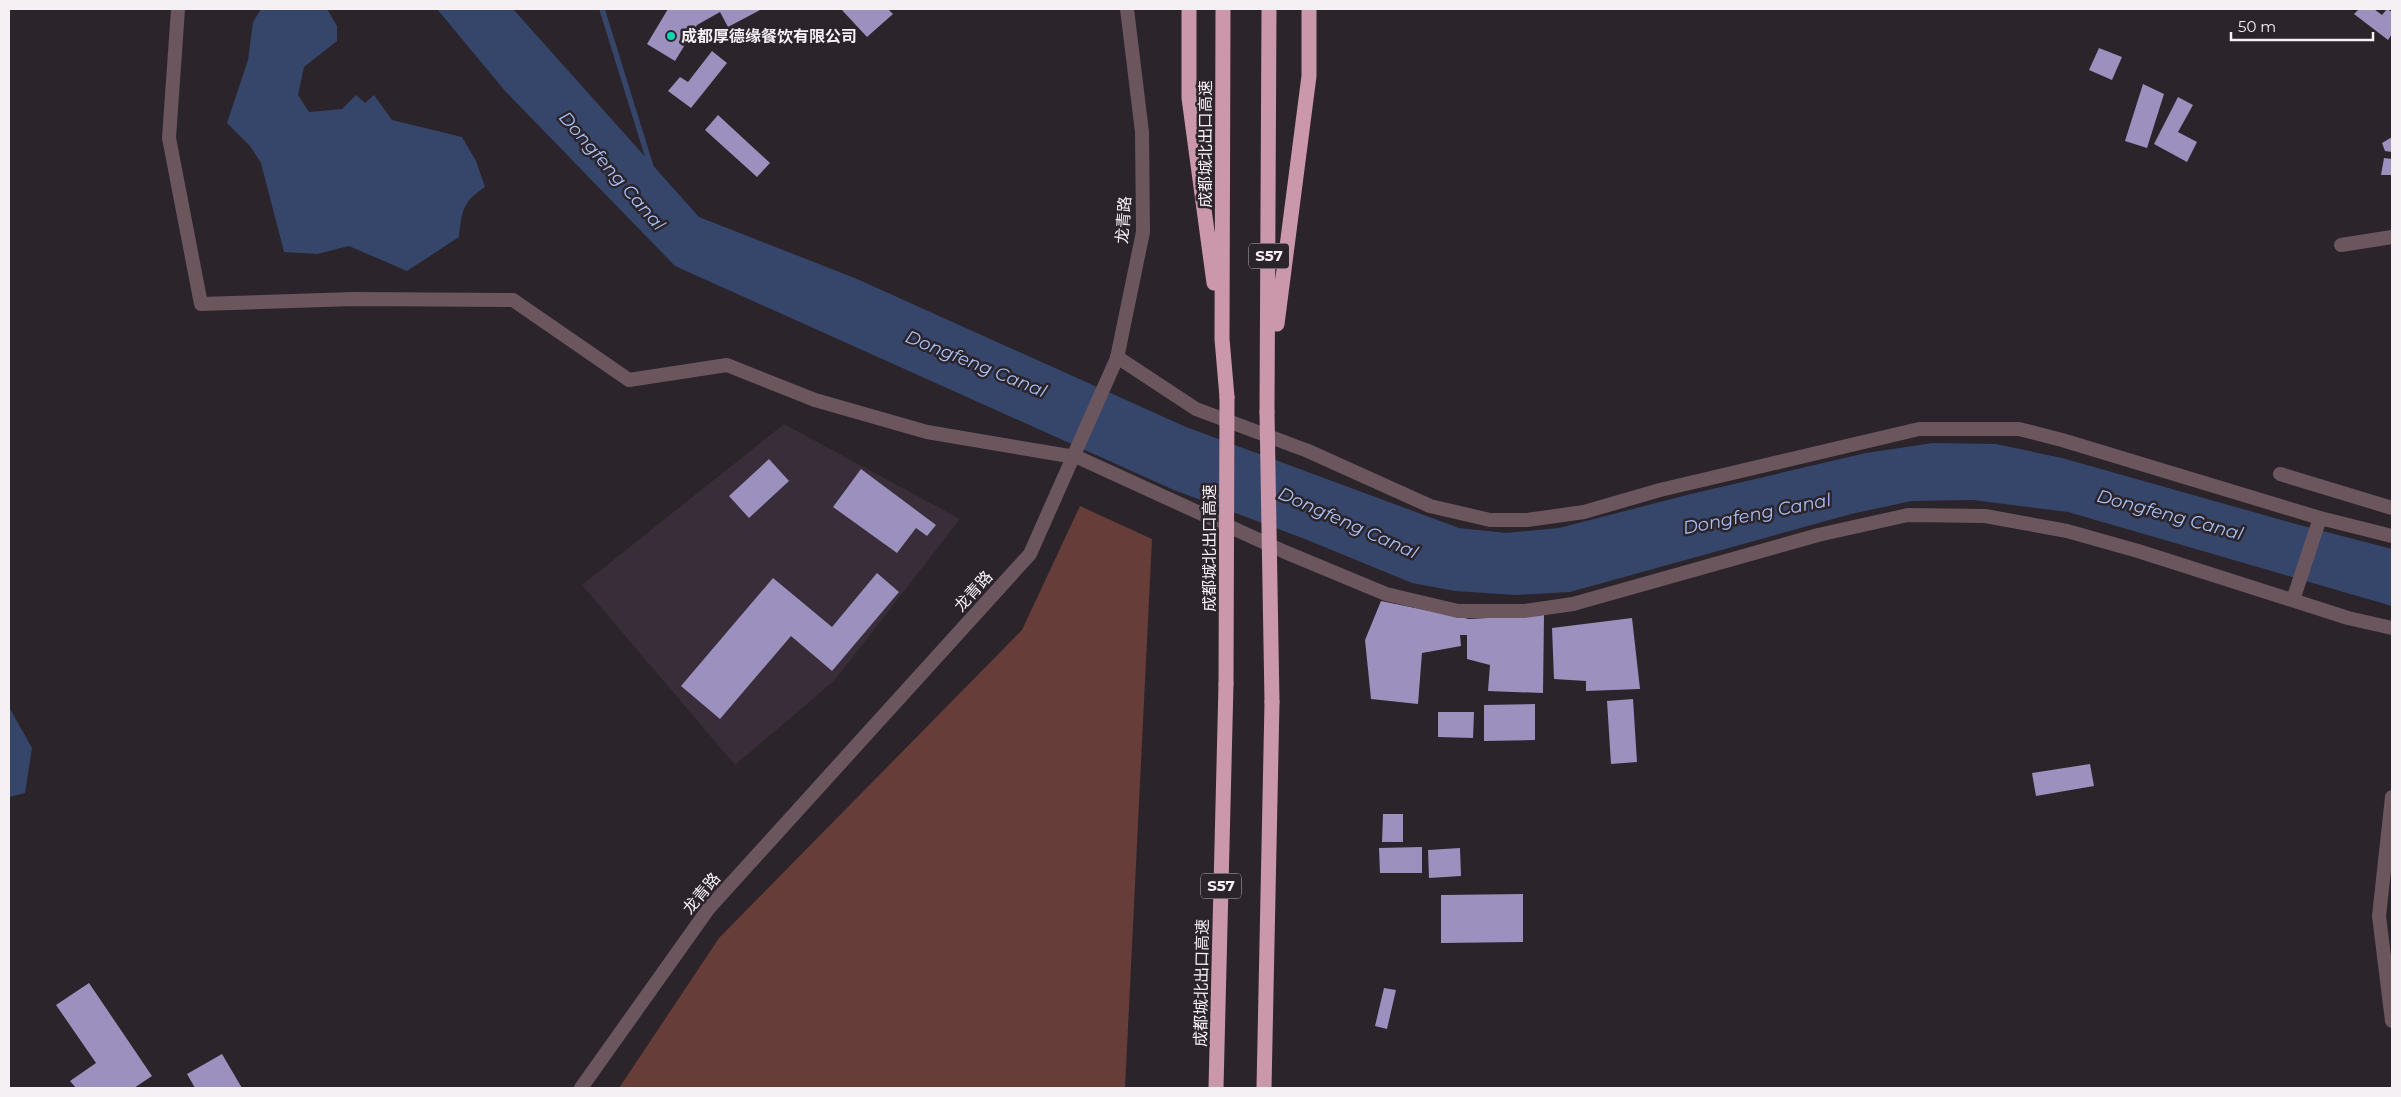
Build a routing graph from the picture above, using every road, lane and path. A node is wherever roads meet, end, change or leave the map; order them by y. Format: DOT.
graph roads {
  1 [pos="178,9"];
  2 [pos="1127,9"];
  3 [pos="1189,9"];
  4 [pos="1223,9"];
  5 [pos="1269,9"];
  6 [pos="1309,9"];
  7 [pos="2392,237"];
  8 [pos="2341,245"];
  9 [pos="1222,339"];
  10 [pos="1117,358"];
  11 [pos="1269,385"];
  12 [pos="1075,457"];
  13 [pos="2280,474"];
  14 [pos="2392,508"];
  15 [pos="2320,518"];
  16 [pos="2392,536"];
  17 [pos="2293,600"];
  18 [pos="2392,628"];
  19 [pos="2392,797"];
  20 [pos="2392,1021"];
  21 [pos="580,1088"];
  22 [pos="1216,1088"];
  23 [pos="1264,1088"];
  1 -- 12 [label="street"];
  2 -- 10 [label="street, 龙青路"];
  3 -- 9 [label="highway"];
  4 -- 9 [label="highway, 成都城北出口高速 / S57"];
  5 -- 11 [label="highway, S57"];
  6 -- 11 [label="highway"];
  7 -- 8 [label="street"];
  9 -- 22 [label="highway, 成都城北出口高速 / S57, bridge"];
  10 -- 12 [label="street, 龙青路"];
  10 -- 15 [label="street"];
  11 -- 23 [label="highway, S57, bridge"];
  12 -- 17 [label="street"];
  12 -- 21 [label="street, 龙青路"];
  13 -- 14 [label="street"];
  15 -- 16 [label="street"];
  15 -- 17 [label="street"];
  17 -- 18 [label="street"];
  19 -- 20 [label="street"];
}
